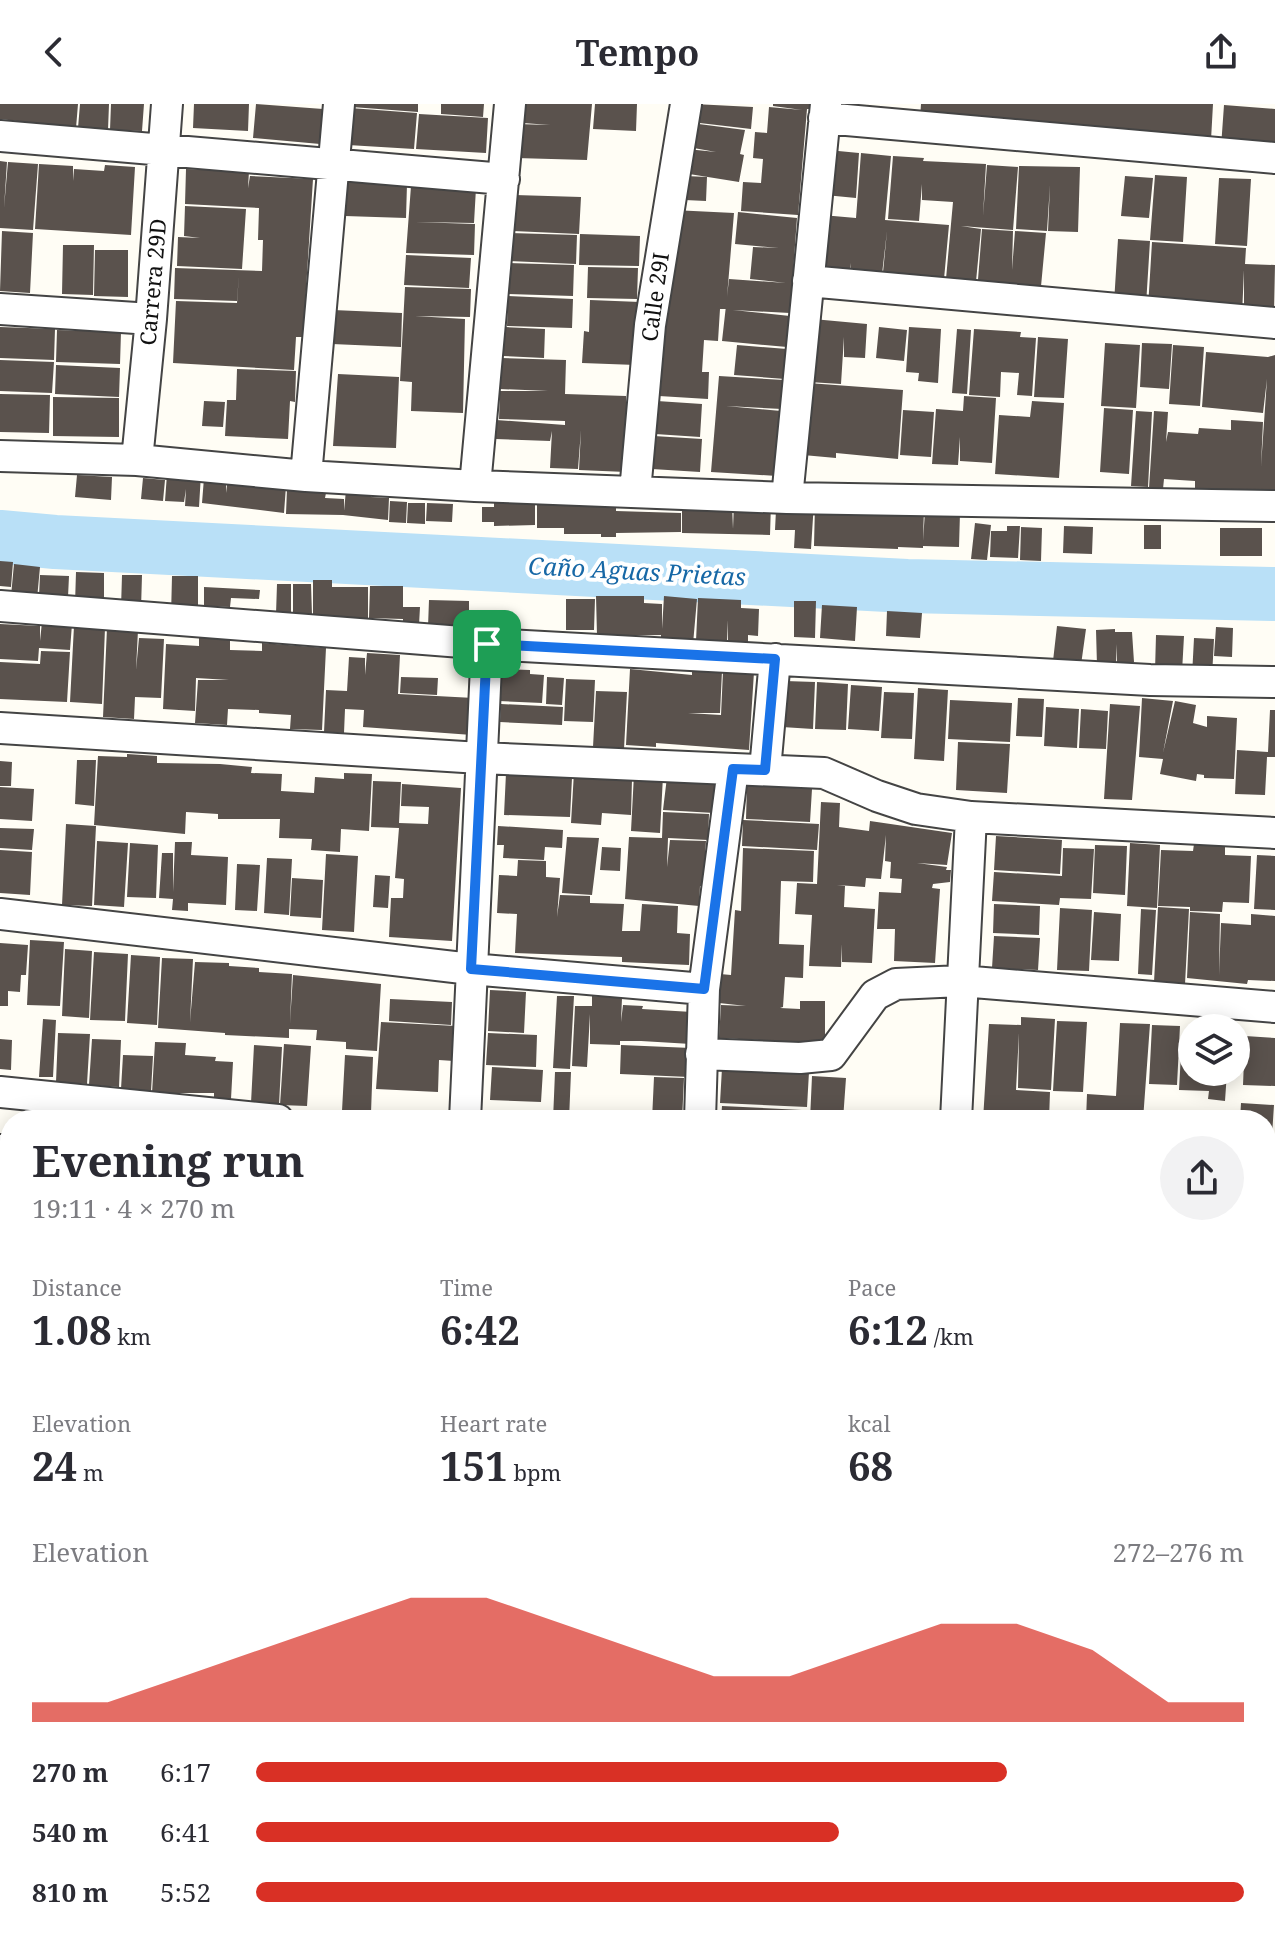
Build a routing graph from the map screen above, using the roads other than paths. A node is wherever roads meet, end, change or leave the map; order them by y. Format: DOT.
graph roads {
  1 [pos="167,104"];
  2 [pos="339,104"];
  3 [pos="510,104"];
  4 [pos="686,104"];
  5 [pos="825,111"];
  6 [pos="0,136"];
  7 [pos="164,148"];
  8 [pos="1275,158"];
  9 [pos="335,163"];
  10 [pos="504,179"];
  11 [pos="808,281"];
  12 [pos="0,309"];
  13 [pos="151,319"];
  14 [pos="1275,323"];
  15 [pos="0,456"];
  16 [pos="137,460"];
  17 [pos="306,476"];
  18 [pos="475,486"];
  19 [pos="635,492"];
  20 [pos="787,498"];
  21 [pos="1275,506"];
  22 [pos="0,606"];
  23 [pos="487,644"];
  24 [pos="775,659"];
  25 [pos="1275,682"];
  26 [pos="0,728"];
  27 [pos="480,758"];
  28 [pos="733,769"];
  29 [pos="765,770"];
  30 [pos="971,817"];
  31 [pos="1275,833"];
  32 [pos="0,914"];
  33 [pos="471,969"];
  34 [pos="961,981"];
  35 [pos="704,989"];
  36 [pos="1275,1007"];
  37 [pos="701,1054"];
  38 [pos="0,1092"];
  39 [pos="179,1110"];
  40 [pos="465,1110"];
  41 [pos="700,1110"];
  42 [pos="956,1110"];
  1 -- 7 [label="street, Carrera 29D"];
  2 -- 9 [label="street"];
  3 -- 10 [label="street"];
  4 -- 19 [label="street, Calle 29I"];
  5 -- 8 [label="street"];
  5 -- 11 [label="street"];
  6 -- 7 [label="street"];
  7 -- 9 [label="street"];
  7 -- 13 [label="street, Carrera 29D"];
  9 -- 10 [label="street"];
  9 -- 17 [label="street"];
  10 -- 18 [label="street"];
  11 -- 14 [label="street"];
  11 -- 20 [label="street"];
  12 -- 13 [label="street"];
  13 -- 16 [label="street, Carrera 29D"];
  15 -- 16 [label="street"];
  16 -- 17 [label="street"];
  17 -- 18 [label="street"];
  18 -- 19 [label="street"];
  19 -- 20 [label="street"];
  20 -- 21 [label="street"];
  22 -- 23 [label="street"];
  23 -- 24 [label="street"];
  23 -- 27 [label="street"];
  24 -- 25 [label="street"];
  24 -- 29 [label="street"];
  26 -- 27 [label="street"];
  27 -- 28 [label="street"];
  27 -- 33 [label="street"];
  28 -- 29 [label="street"];
  28 -- 35 [label="street"];
  29 -- 30 [label="street"];
  30 -- 31 [label="street"];
  30 -- 34 [label="street"];
  32 -- 33 [label="street"];
  33 -- 35 [label="street"];
  33 -- 40 [label="street"];
  34 -- 36 [label="street"];
  34 -- 37 [label="street"];
  34 -- 42 [label="street"];
  35 -- 37 [label="street"];
  37 -- 41 [label="street"];
  38 -- 39 [label="street"];
}
